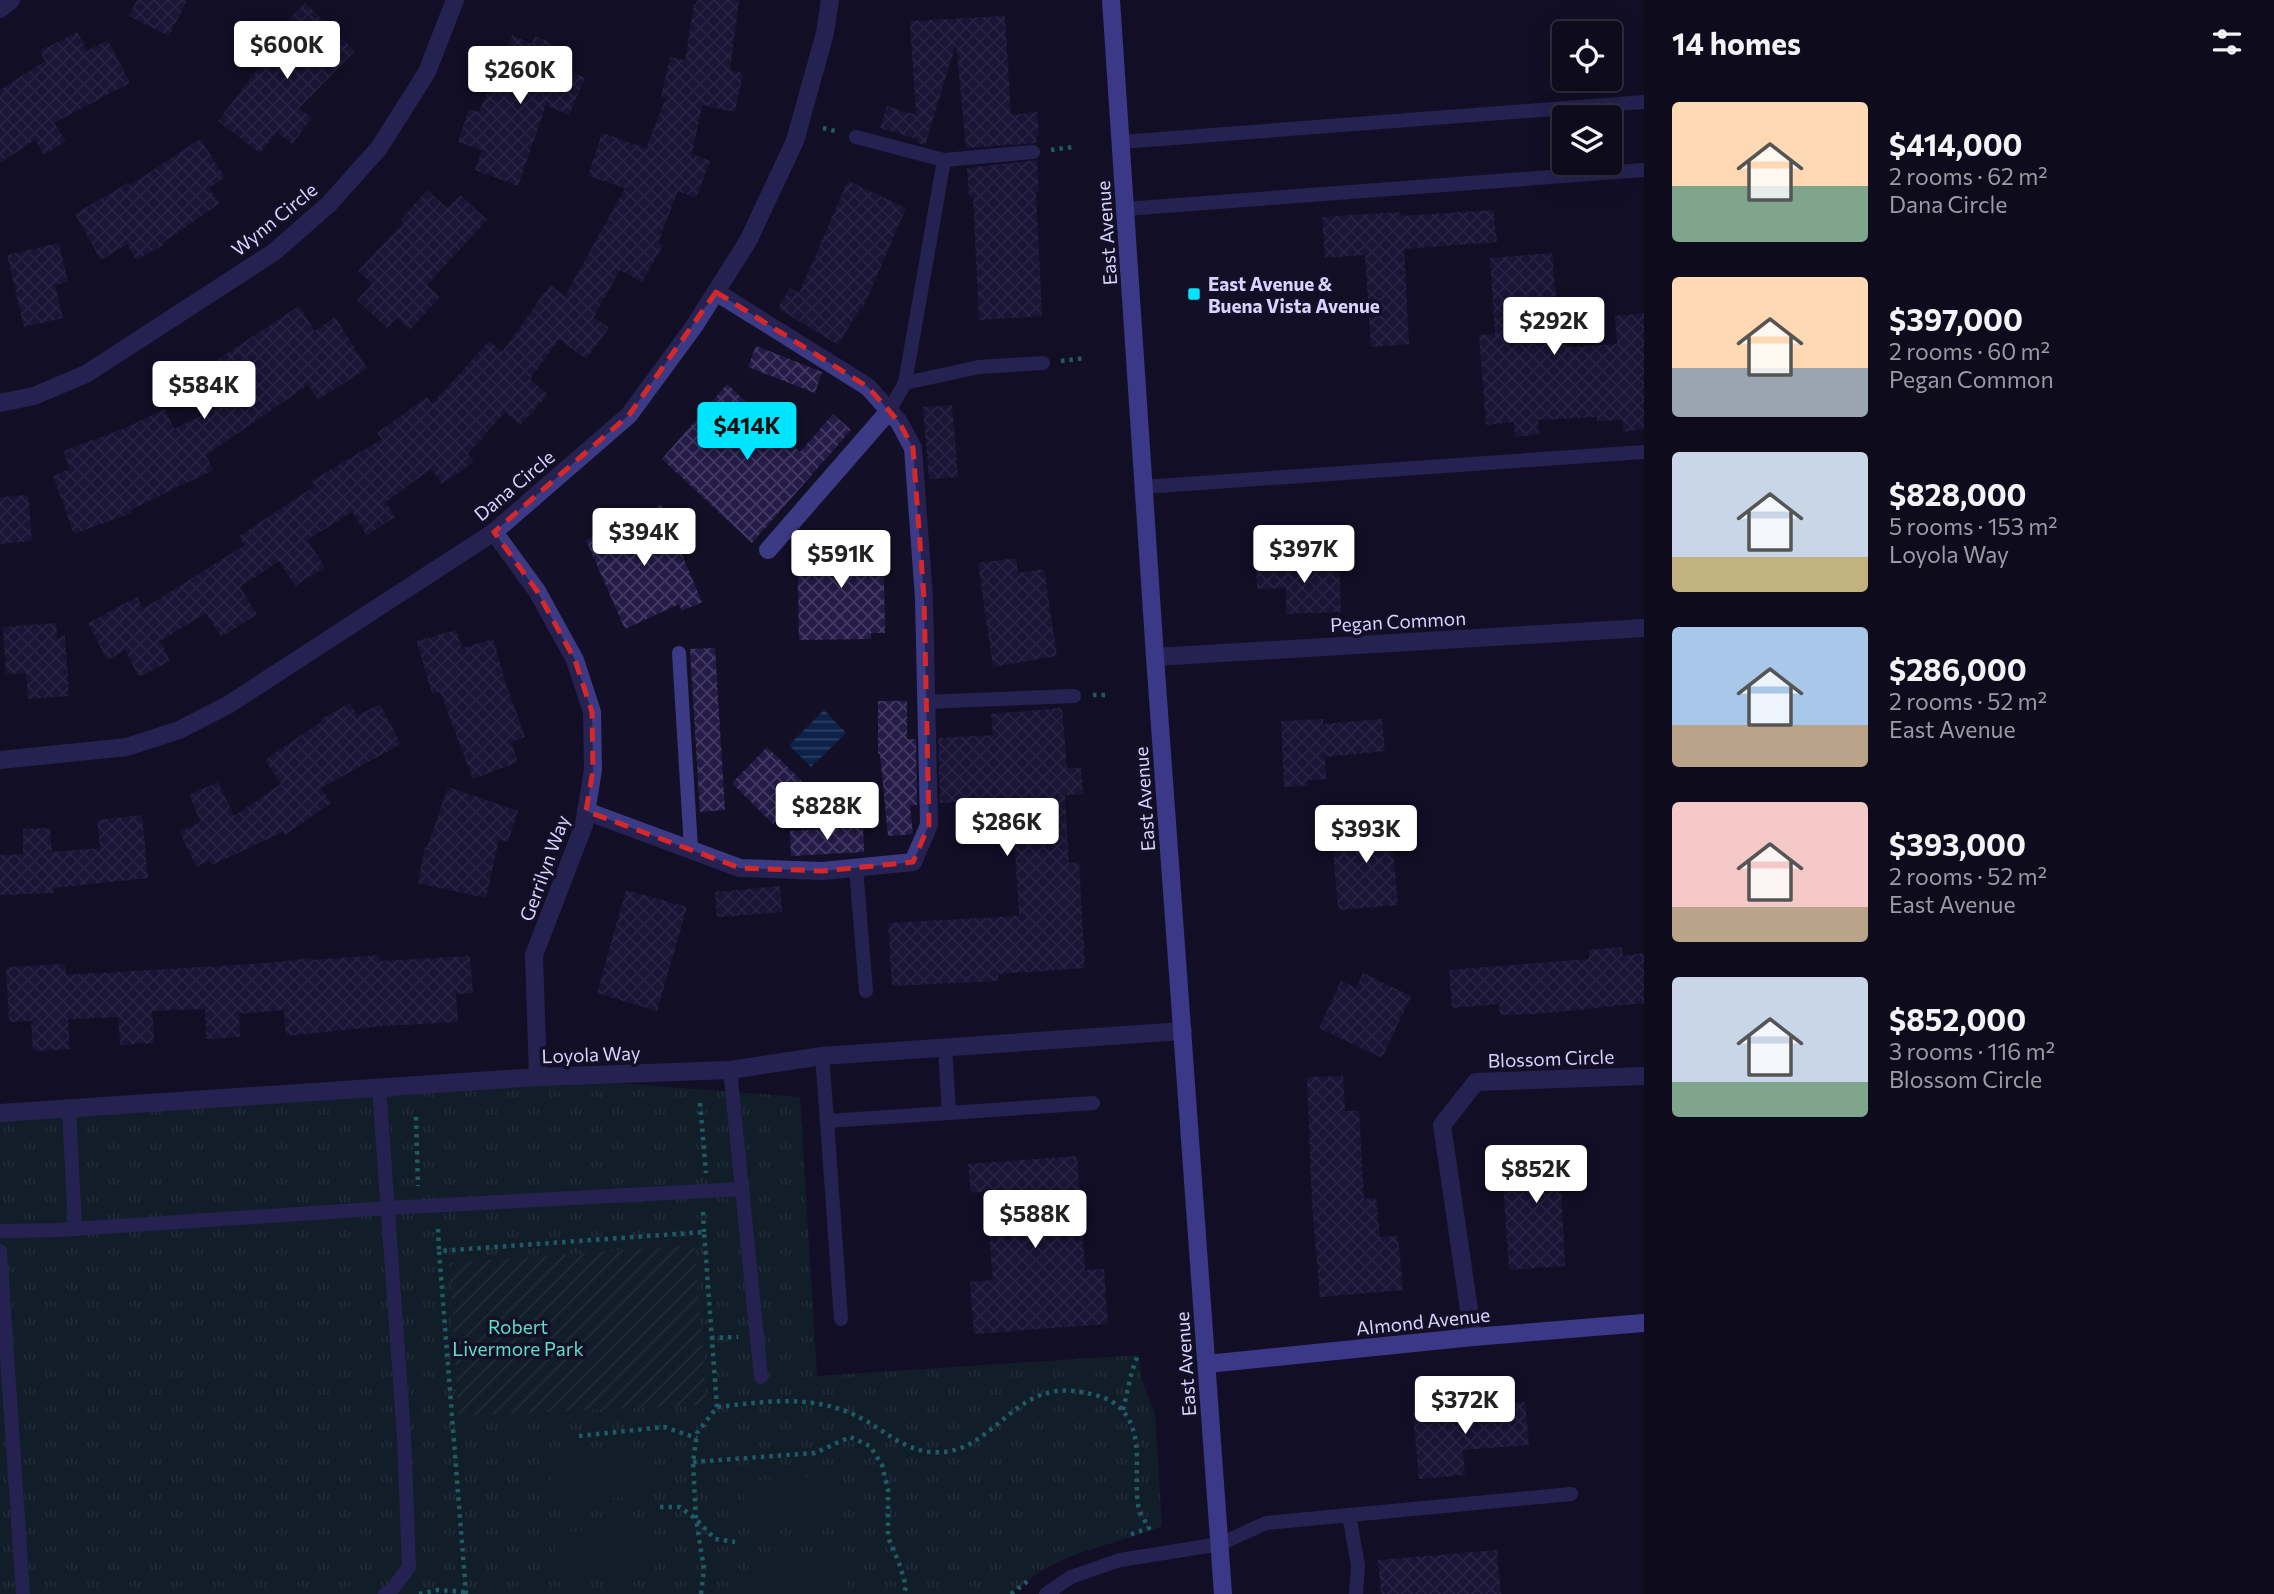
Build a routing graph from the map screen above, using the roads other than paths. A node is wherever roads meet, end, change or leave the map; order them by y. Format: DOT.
graph roads {
  1 [pos="11,0"];
  2 [pos="455,0"];
  3 [pos="830,0"];
  4 [pos="1111,0"];
  5 [pos="0,9"];
  6 [pos="1644,102"];
  7 [pos="856,137"];
  8 [pos="1121,142"];
  9 [pos="1033,152"];
  10 [pos="944,160"];
  11 [pos="1644,170"];
  12 [pos="1125,209"];
  13 [pos="716,292"];
  14 [pos="1043,363"];
  15 [pos="905,383"];
  16 [pos="0,403"];
  17 [pos="889,411"];
  18 [pos="1644,452"];
  19 [pos="1143,487"];
  20 [pos="494,532"];
  21 [pos="768,550"];
  22 [pos="1644,628"];
  23 [pos="679,653"];
  24 [pos="1155,657"];
  25 [pos="1074,696"];
  26 [pos="926,702"];
  27 [pos="0,760"];
  28 [pos="586,811"];
  29 [pos="691,848"];
  30 [pos="856,869"];
  31 [pos="866,991"];
  32 [pos="1183,1031"];
  33 [pos="945,1048"];
  34 [pos="822,1056"];
  35 [pos="730,1069"];
  36 [pos="1644,1076"];
  37 [pos="538,1077"];
  38 [pos="379,1087"];
  39 [pos="1093,1103"];
  40 [pos="69,1108"];
  41 [pos="0,1113"];
  42 [pos="949,1113"];
  43 [pos="827,1121"];
  44 [pos="742,1189"];
  45 [pos="388,1208"];
  46 [pos="75,1229"];
  47 [pos="0,1231"];
  48 [pos="0,1251"];
  49 [pos="841,1319"];
  50 [pos="1644,1323"];
  51 [pos="1473,1337"];
  52 [pos="1206,1364"];
  53 [pos="761,1377"];
  54 [pos="1571,1494"];
  55 [pos="1349,1515"];
  56 [pos="1220,1544"];
  57 [pos="23,1594"];
  58 [pos="385,1594"];
  59 [pos="1046,1594"];
  60 [pos="1223,1594"];
  61 [pos="1356,1594"];
  1 -- 5 [label="street"];
  2 -- 16 [label="street, Wynn Circle"];
  3 -- 13 [label="street, Dana Circle"];
  4 -- 8 [label="main road, East Avenue"];
  6 -- 8 [label="lane"];
  7 -- 10 [label="lane"];
  8 -- 12 [label="main road, East Avenue"];
  9 -- 10 [label="lane"];
  10 -- 15 [label="lane"];
  11 -- 12 [label="lane"];
  12 -- 19 [label="main road, East Avenue"];
  13 -- 17 [label="street"];
  13 -- 20 [label="street, Dana Circle"];
  14 -- 15 [label="lane"];
  15 -- 17 [label="lane"];
  17 -- 21 [label="street"];
  17 -- 26 [label="street"];
  18 -- 19 [label="lane"];
  19 -- 24 [label="main road, East Avenue"];
  20 -- 27 [label="street, Dana Circle"];
  20 -- 28 [label="street, Gerrilyn Way"];
  22 -- 24 [label="street, Pegan Common"];
  23 -- 29 [label="lane"];
  24 -- 32 [label="main road, East Avenue"];
  25 -- 26 [label="lane"];
  26 -- 30 [label="street"];
  28 -- 29 [label="street"];
  28 -- 37 [label="street, Gerrilyn Way"];
  29 -- 30 [label="street"];
  30 -- 31 [label="lane"];
  32 -- 33 [label="street, Loyola Way"];
  32 -- 52 [label="main road, East Avenue"];
  33 -- 34 [label="street, Loyola Way"];
  33 -- 42 [label="lane"];
  34 -- 35 [label="street, Loyola Way"];
  34 -- 43 [label="lane"];
  35 -- 37 [label="street, Loyola Way"];
  35 -- 44 [label="lane"];
  36 -- 51 [label="street, Blossom Circle"];
  37 -- 38 [label="street, Loyola Way"];
  38 -- 40 [label="street, Loyola Way"];
  38 -- 45 [label="lane"];
  39 -- 42 [label="lane"];
  40 -- 41 [label="street, Loyola Way"];
  40 -- 46 [label="lane"];
  42 -- 43 [label="lane"];
  43 -- 49 [label="lane"];
  44 -- 45 [label="lane"];
  44 -- 53 [label="lane"];
  45 -- 46 [label="lane"];
  45 -- 58 [label="lane"];
  46 -- 47 [label="lane"];
  48 -- 57 [label="lane"];
  50 -- 51 [label="main road, Almond Avenue"];
  51 -- 52 [label="main road, Almond Avenue"];
  52 -- 56 [label="main road, East Avenue"];
  54 -- 55 [label="lane"];
  55 -- 56 [label="lane"];
  55 -- 61 [label="lane"];
  56 -- 59 [label="lane"];
  56 -- 60 [label="main road, East Avenue"];
}
